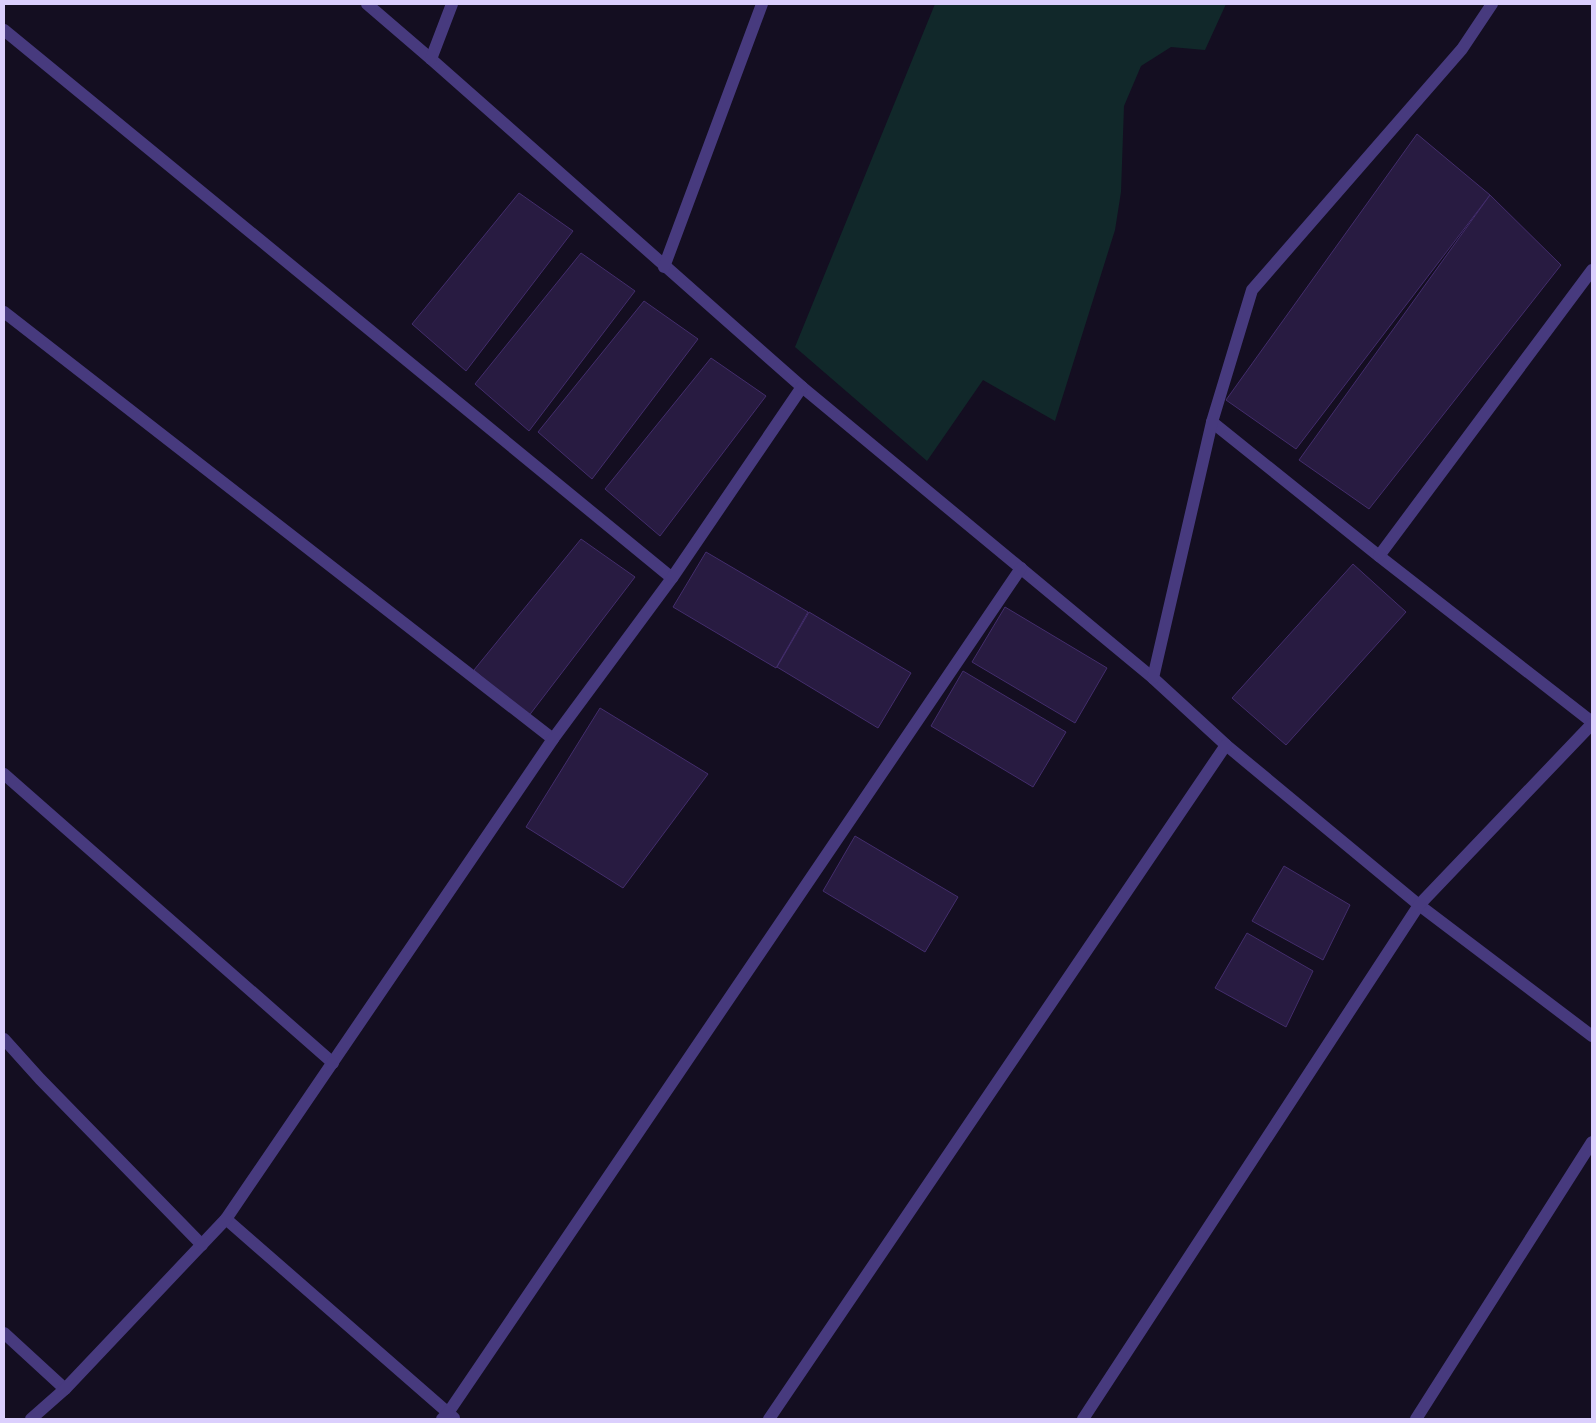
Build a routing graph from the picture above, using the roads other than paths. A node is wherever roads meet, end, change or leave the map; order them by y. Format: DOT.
graph roads {
  1 [pos="367,4"];
  2 [pos="452,4"];
  3 [pos="762,4"];
  4 [pos="1492,4"];
  5 [pos="4,30"];
  6 [pos="431,59"];
  7 [pos="664,267"];
  8 [pos="1592,270"];
  9 [pos="4,312"];
  10 [pos="802,387"];
  11 [pos="1212,422"];
  12 [pos="1379,556"];
  13 [pos="1020,568"];
  14 [pos="672,578"];
  15 [pos="1153,678"];
  16 [pos="1592,723"];
  17 [pos="553,739"];
  18 [pos="1226,745"];
  19 [pos="4,774"];
  20 [pos="1419,905"];
  21 [pos="1592,1036"];
  22 [pos="4,1039"];
  23 [pos="334,1063"];
  24 [pos="1592,1142"];
  25 [pos="226,1219"];
  26 [pos="202,1245"];
  27 [pos="4,1333"];
  28 [pos="64,1389"];
  29 [pos="448,1417"];
  30 [pos="31,1419"];
  31 [pos="770,1419"];
  32 [pos="1083,1419"];
  33 [pos="1416,1419"];
  1 -- 6 [label="street"];
  2 -- 6 [label="street"];
  3 -- 7 [label="street"];
  4 -- 11 [label="street"];
  5 -- 14 [label="street"];
  6 -- 7 [label="street"];
  7 -- 10 [label="street"];
  8 -- 12 [label="street"];
  9 -- 17 [label="street"];
  10 -- 13 [label="street"];
  10 -- 14 [label="street"];
  11 -- 12 [label="street"];
  11 -- 15 [label="street"];
  12 -- 16 [label="street"];
  13 -- 15 [label="street"];
  13 -- 29 [label="street"];
  14 -- 17 [label="street"];
  15 -- 18 [label="street"];
  16 -- 20 [label="street"];
  17 -- 23 [label="street"];
  18 -- 20 [label="street"];
  18 -- 31 [label="street"];
  19 -- 23 [label="street"];
  20 -- 21 [label="street"];
  20 -- 32 [label="street"];
  22 -- 26 [label="street"];
  23 -- 25 [label="street"];
  24 -- 33 [label="street"];
  25 -- 26 [label="street"];
  25 -- 29 [label="street"];
  26 -- 28 [label="street"];
  27 -- 28 [label="street"];
  28 -- 30 [label="street"];
}
